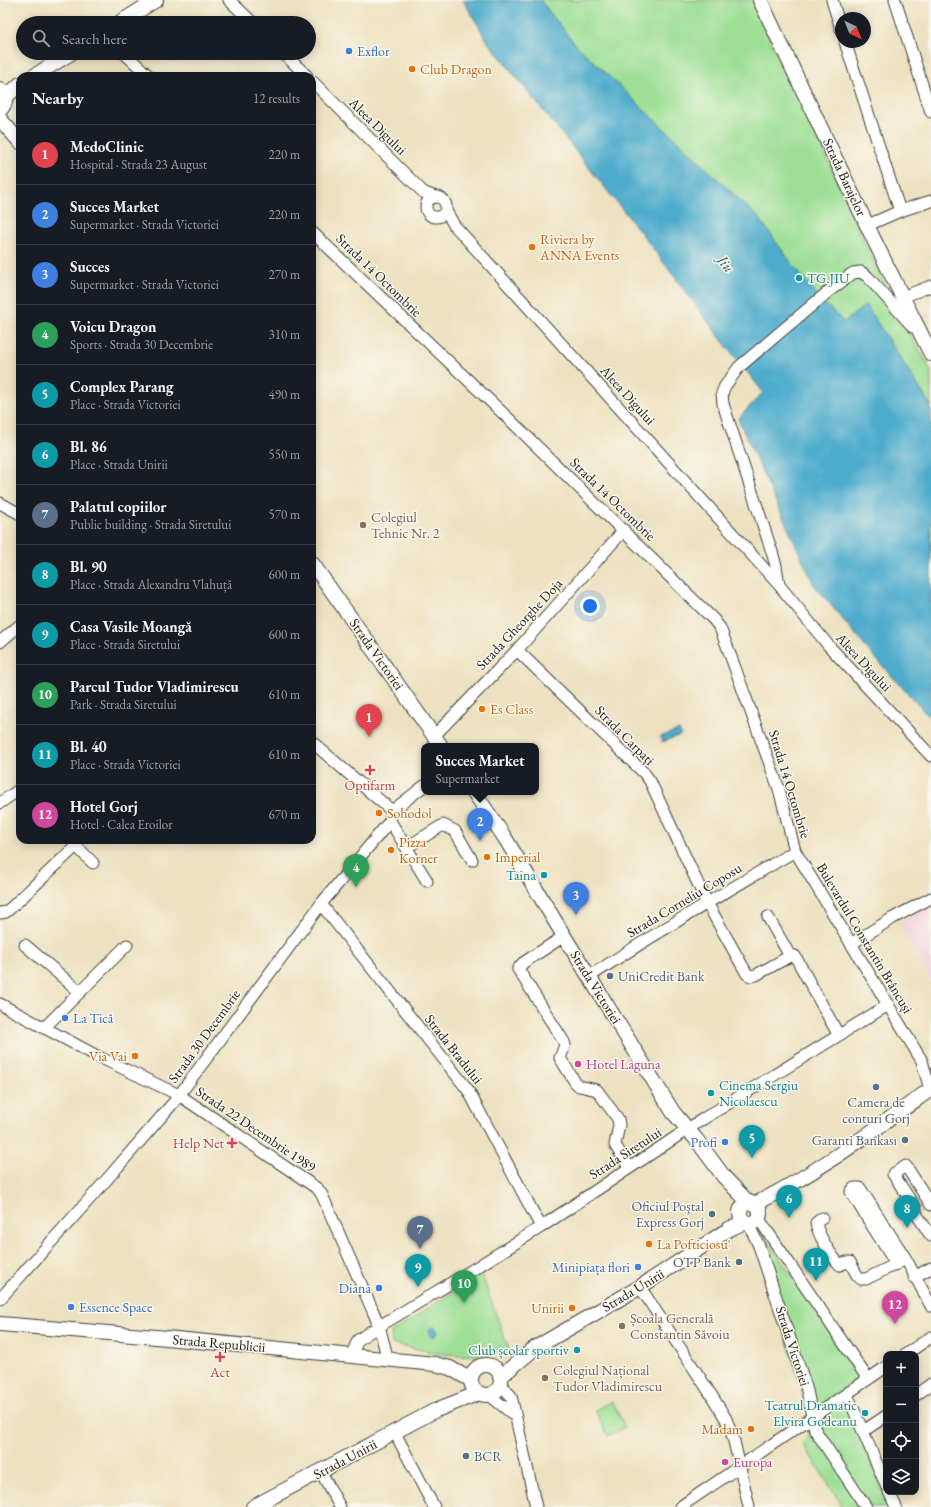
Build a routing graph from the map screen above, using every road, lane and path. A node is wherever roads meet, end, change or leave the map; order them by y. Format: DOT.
graph roads {
  1 [pos="156,0"];
  2 [pos="229,0"];
  3 [pos="760,0"];
  4 [pos="832,0"];
  5 [pos="895,0"];
  6 [pos="146,4"];
  7 [pos="836,12"];
  8 [pos="129,16"];
  9 [pos="246,16"];
  10 [pos="847,48"];
  11 [pos="60,60"];
  12 [pos="132,60"];
  13 [pos="290,60"];
  14 [pos="40,72"];
  15 [pos="145,72"];
  16 [pos="303,72"];
  17 [pos="316,85"];
  18 [pos="16,88"];
  19 [pos="2,105"];
  20 [pos="931,112"];
  21 [pos="16,134"];
  22 [pos="423,192"];
  23 [pos="435,196"];
  24 [pos="931,201"];
  25 [pos="426,208"];
  26 [pos="900,211"];
  27 [pos="442,214"];
  28 [pos="868,225"];
  29 [pos="316,236"];
  30 [pos="931,286"];
  31 [pos="902,297"];
  32 [pos="920,334"];
  33 [pos="931,354"];
  34 [pos="0,503"];
  35 [pos="16,512"];
  36 [pos="624,530"];
  37 [pos="316,569"];
  38 [pos="779,586"];
  39 [pos="16,628"];
  40 [pos="0,642"];
  41 [pos="517,650"];
  42 [pos="438,741"];
  43 [pos="316,746"];
  44 [pos="931,756"];
  45 [pos="421,789"];
  46 [pos="16,792"];
  47 [pos="476,795"];
  48 [pos="0,803"];
  49 [pos="391,816"];
  50 [pos="407,847"];
  51 [pos="795,851"];
  52 [pos="472,860"];
  53 [pos="93,863"];
  54 [pos="427,881"];
  55 [pos="931,898"];
  56 [pos="707,902"];
  57 [pos="321,904"];
  58 [pos="0,913"];
  59 [pos="768,918"];
  60 [pos="564,936"];
  61 [pos="851,944"];
  62 [pos="25,945"];
  63 [pos="127,945"];
  64 [pos="790,956"];
  65 [pos="589,977"];
  66 [pos="80,992"];
  67 [pos="0,1004"];
  68 [pos="888,1005"];
  69 [pos="44,1028"];
  70 [pos="838,1034"];
  71 [pos="922,1061"];
  72 [pos="931,1069"];
  73 [pos="930,1091"];
  74 [pos="179,1095"];
  75 [pos="688,1129"];
  76 [pos="629,1167"];
  77 [pos="931,1205"];
  78 [pos="750,1214"];
  79 [pos="917,1215"];
  80 [pos="822,1218"];
  81 [pos="541,1226"];
  82 [pos="931,1236"];
  83 [pos="901,1261"];
  84 [pos="931,1268"];
  85 [pos="914,1277"];
  86 [pos="640,1287"];
  87 [pos="0,1299"];
  88 [pos="931,1306"];
  89 [pos="0,1324"];
  90 [pos="379,1326"];
  91 [pos="931,1337"];
  92 [pos="535,1348"];
  93 [pos="910,1351"];
  94 [pos="351,1356"];
  95 [pos="388,1360"];
  96 [pos="437,1364"];
  97 [pos="486,1366"];
  98 [pos="883,1369"];
  99 [pos="868,1379"];
  100 [pos="500,1380"];
  101 [pos="931,1384"];
  102 [pos="477,1388"];
  103 [pos="919,1393"];
  104 [pos="847,1394"];
  105 [pos="515,1416"];
  106 [pos="811,1418"];
  107 [pos="883,1418"];
  108 [pos="868,1428"];
  109 [pos="395,1433"];
  110 [pos="739,1467"];
  111 [pos="321,1472"];
  112 [pos="883,1478"];
  113 [pos="890,1495"];
  114 [pos="260,1505"];
  115 [pos="340,1507"];
  116 [pos="434,1507"];
  117 [pos="536,1507"];
  118 [pos="680,1507"];
  119 [pos="749,1507"];
  120 [pos="866,1507"];
  121 [pos="896,1507"];
  1 -- 6 [label="main road"];
  2 -- 9 [label="street"];
  3 -- 28 [label="main road, Strada Barajelor"];
  4 -- 7 [label="street"];
  5 -- 20 [label="street"];
  6 -- 8 [label="main road"];
  10 -- 26 [label="street"];
  11 -- 14 [label="main road"];
  12 -- 15 [label="street"];
  13 -- 16 [label="street"];
  17 -- 22 [label="street, Aleea Digului"];
  18 -- 19 [label="main road"];
  19 -- 21 [label="main road"];
  22 -- 23 [label="street, Aleea Digului"];
  22 -- 25 [label="street"];
  23 -- 25 [label="street"];
  23 -- 27 [label="street"];
  24 -- 26 [label="street"];
  25 -- 27 [label="street"];
  26 -- 28 [label="street"];
  27 -- 38 [label="street, Aleea Digului"];
  28 -- 31 [label="main road, Strada Barajelor"];
  29 -- 36 [label="street, Strada 14 Octombrie"];
  30 -- 31 [label="street"];
  31 -- 32 [label="main road, Strada Barajelor"];
  32 -- 33 [label="main road, Strada Barajelor"];
  32 -- 38 [label="street"];
  34 -- 35 [label="street"];
  36 -- 41 [label="street, Strada Gheorghe Doja"];
  36 -- 51 [label="street, Strada 14 Octombrie"];
  37 -- 42 [label="main road, Strada Victoriei"];
  38 -- 44 [label="street, Aleea Digului"];
  39 -- 40 [label="street"];
  41 -- 42 [label="street, Strada Gheorghe Doja"];
  41 -- 56 [label="street, Strada Carpați"];
  43 -- 49 [label="street"];
  45 -- 49 [label="street, Strada 30 Decembrie"];
  46 -- 48 [label="street"];
  47 -- 60 [label="main road, Strada Victoriei"];
  49 -- 50 [label="street"];
  49 -- 57 [label="street, Strada 30 Decembrie"];
  50 -- 52 [label="street"];
  50 -- 54 [label="street"];
  51 -- 56 [label="street, Strada Corneliu Coposu"];
  51 -- 61 [label="street, Bulevardul Constantin Brâncuși"];
  53 -- 58 [label="street"];
  55 -- 61 [label="street"];
  56 -- 64 [label="street, Strada Carpați"];
  56 -- 65 [label="street, Strada Corneliu Coposu"];
  57 -- 74 [label="street, Strada 30 Decembrie"];
  57 -- 81 [label="street, Strada Bradului"];
  59 -- 64 [label="street"];
  60 -- 65 [label="main road, Strada Victoriei"];
  60 -- 76 [label="street"];
  61 -- 68 [label="street, Bulevardul Constantin Brâncuși"];
  62 -- 66 [label="street"];
  63 -- 66 [label="street"];
  64 -- 70 [label="street"];
  65 -- 75 [label="main road, Strada Victoriei"];
  66 -- 69 [label="street"];
  67 -- 69 [label="street, Strada 22 Decembrie 1989"];
  68 -- 70 [label="street, Strada Siretului"];
  68 -- 71 [label="street, Bulevardul Constantin Brâncuși"];
  69 -- 74 [label="street, Strada 22 Decembrie 1989"];
  70 -- 75 [label="street, Strada Siretului"];
  71 -- 72 [label="street, Bulevardul Constantin Brâncuși"];
  71 -- 73 [label="street, Bulevardul Constantin Brâncuși"];
  73 -- 78 [label="main road, Strada Unirii"];
  74 -- 87 [label="street, Strada 30 Decembrie"];
  74 -- 90 [label="street, Strada 22 Decembrie 1989"];
  75 -- 76 [label="street, Strada Siretului"];
  75 -- 78 [label="main road, Strada Victoriei"];
  76 -- 81 [label="street, Strada Siretului"];
  77 -- 79 [label="street"];
  77 -- 79 [label="street"];
  78 -- 86 [label="main road, Strada Unirii"];
  78 -- 99 [label="street, Strada Victoriei"];
  78 -- 106 [label="street, Strada Victoriei"];
  79 -- 82 [label="street"];
  80 -- 83 [label="street"];
  81 -- 90 [label="street, Strada Siretului"];
  83 -- 83 [label="street"];
  83 -- 85 [label="street"];
  84 -- 85 [label="street"];
  85 -- 88 [label="street"];
  86 -- 92 [label="main road, Strada Unirii"];
  86 -- 110 [label="street"];
  89 -- 94 [label="main road, Strada Republicii"];
  90 -- 94 [label="street"];
  90 -- 95 [label="street, Strada 22 Decembrie 1989"];
  91 -- 93 [label="street"];
  92 -- 97 [label="main road, Strada Unirii"];
  92 -- 100 [label="main road, Strada Unirii"];
  94 -- 95 [label="main road, Strada Republicii"];
  95 -- 96 [label="main road, Strada Republicii"];
  96 -- 97 [label="main road, Strada Republicii"];
  96 -- 102 [label="main road, Strada Republicii"];
  97 -- 100 [label="main road"];
  97 -- 102 [label="main road, Strada Unirii"];
  98 -- 99 [label="street"];
  99 -- 104 [label="street"];
  100 -- 102 [label="main road, Strada Unirii"];
  100 -- 105 [label="street"];
  101 -- 103 [label="street"];
  102 -- 105 [label="street"];
  102 -- 109 [label="main road, Strada Unirii"];
  104 -- 106 [label="street"];
  104 -- 112 [label="street"];
  105 -- 117 [label="street"];
  106 -- 110 [label="street"];
  106 -- 120 [label="street, Strada Victoriei"];
  107 -- 108 [label="street"];
  109 -- 111 [label="main road, Strada Unirii"];
  109 -- 116 [label="street"];
  110 -- 118 [label="street"];
  110 -- 119 [label="street"];
  111 -- 114 [label="main road, Strada Unirii"];
  111 -- 115 [label="street"];
  113 -- 121 [label="street"];
}
